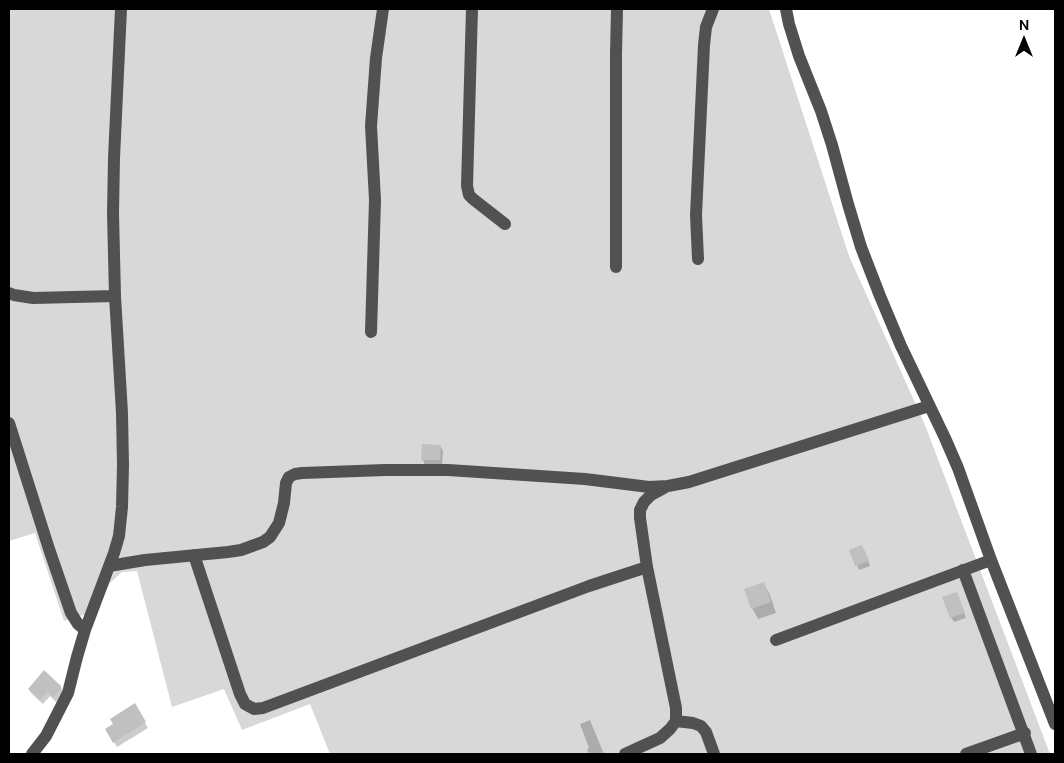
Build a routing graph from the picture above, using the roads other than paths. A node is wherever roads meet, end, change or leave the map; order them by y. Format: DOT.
graph roads {
  1 [pos="121,9"];
  2 [pos="383,9"];
  3 [pos="472,9"];
  4 [pos="617,9"];
  5 [pos="713,9"];
  6 [pos="786,9"];
  7 [pos="505,224"];
  8 [pos="698,260"];
  9 [pos="616,267"];
  10 [pos="9,292"];
  11 [pos="115,296"];
  12 [pos="372,332"];
  13 [pos="929,406"];
  14 [pos="9,423"];
  15 [pos="668,486"];
  16 [pos="194,555"];
  17 [pos="991,560"];
  18 [pos="109,566"];
  19 [pos="647,567"];
  20 [pos="963,570"];
  21 [pos="85,630"];
  22 [pos="776,640"];
  23 [pos="676,721"];
  24 [pos="1055,724"];
  25 [pos="1024,733"];
  26 [pos="32,754"];
  27 [pos="625,754"];
  28 [pos="714,754"];
  29 [pos="966,754"];
  30 [pos="1031,754"];
  1 -- 11 [label="street"];
  2 -- 12 [label="street"];
  3 -- 7 [label="street"];
  4 -- 9 [label="street"];
  5 -- 8 [label="street"];
  6 -- 13 [label="street"];
  10 -- 11 [label="street"];
  11 -- 18 [label="street"];
  13 -- 15 [label="street"];
  13 -- 17 [label="street"];
  14 -- 21 [label="street"];
  15 -- 16 [label="street"];
  15 -- 19 [label="street"];
  16 -- 18 [label="street"];
  16 -- 19 [label="street"];
  17 -- 20 [label="street"];
  17 -- 24 [label="street"];
  18 -- 21 [label="street"];
  19 -- 23 [label="street"];
  20 -- 22 [label="street"];
  20 -- 25 [label="street"];
  21 -- 26 [label="street"];
  23 -- 27 [label="street"];
  23 -- 28 [label="street"];
  25 -- 29 [label="street"];
  25 -- 30 [label="street"];
}
